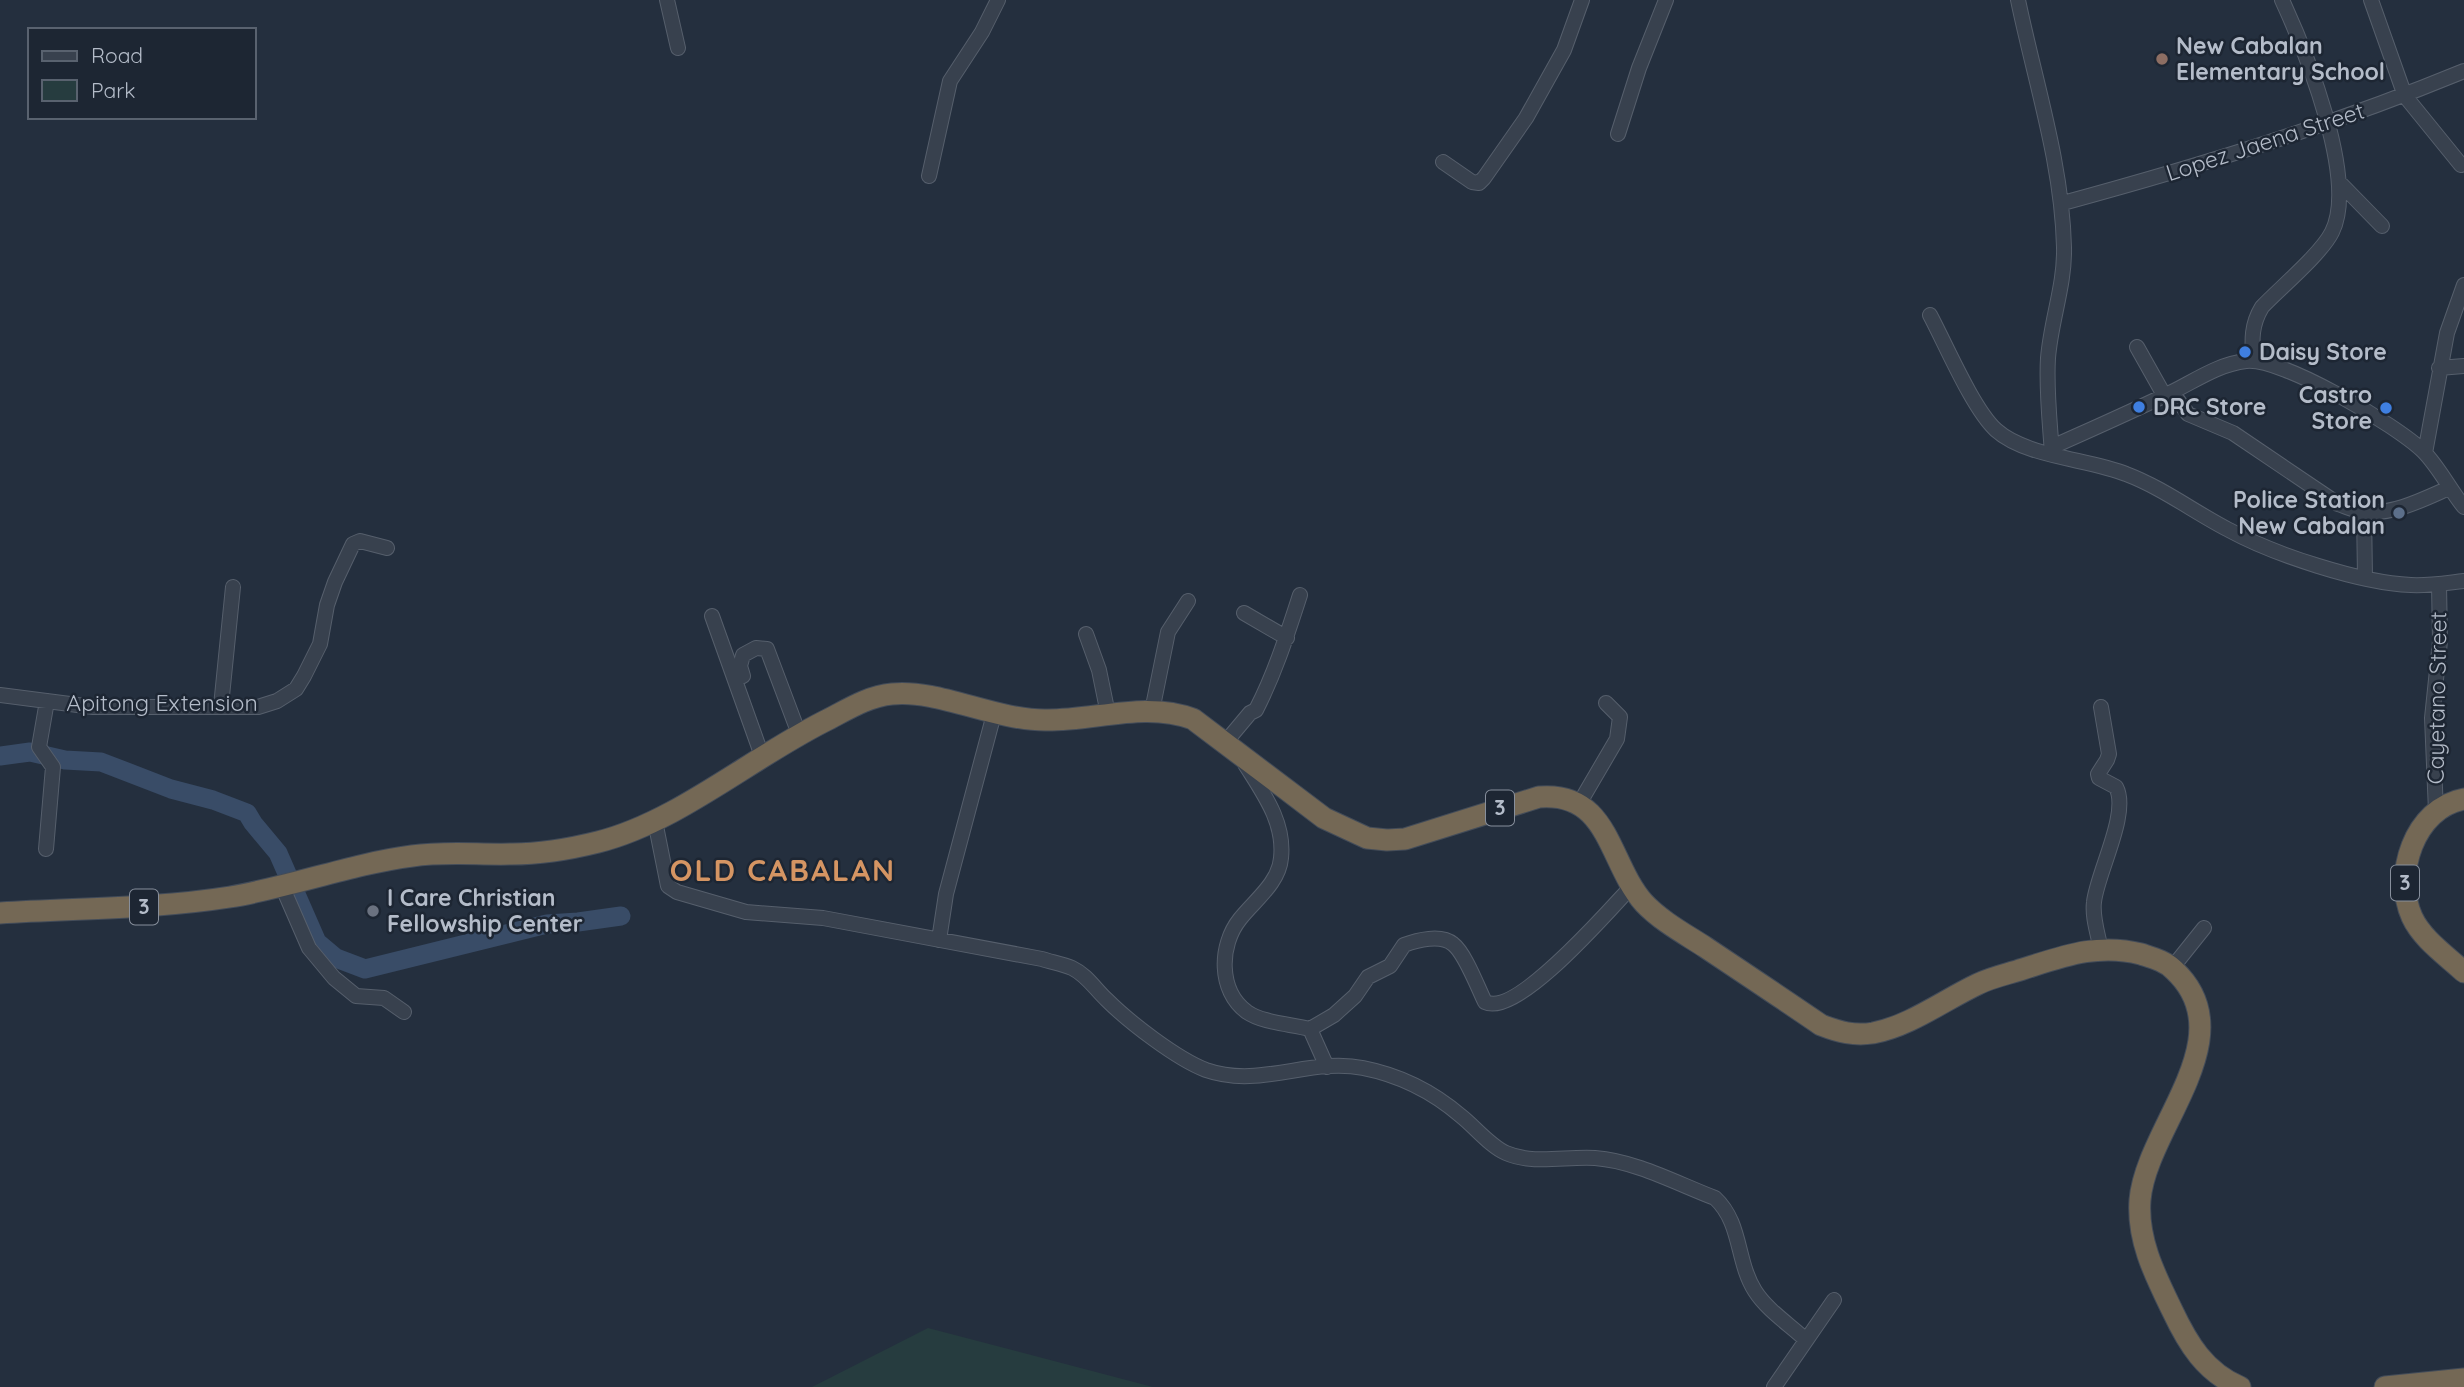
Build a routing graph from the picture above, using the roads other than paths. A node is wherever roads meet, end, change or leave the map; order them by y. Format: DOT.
graph roads {
  1 [pos="667,0"];
  2 [pos="998,0"];
  3 [pos="1581,0"];
  4 [pos="1666,0"];
  5 [pos="2018,0"];
  6 [pos="2282,0"];
  7 [pos="2371,0"];
  8 [pos="678,48"];
  9 [pos="2464,71"];
  10 [pos="2404,96"];
  11 [pos="2327,124"];
  12 [pos="1618,134"];
  13 [pos="1443,162"];
  14 [pos="2461,165"];
  15 [pos="929,176"];
  16 [pos="2339,182"];
  17 [pos="2063,203"];
  18 [pos="2382,226"];
  19 [pos="2464,285"];
  20 [pos="1930,315"];
  21 [pos="2137,347"];
  22 [pos="2253,360"];
  23 [pos="2464,366"];
  24 [pos="2439,368"];
  25 [pos="2168,393"];
  26 [pos="2052,451"];
  27 [pos="2425,453"];
  28 [pos="2449,488"];
  29 [pos="2464,507"];
  30 [pos="2364,512"];
  31 [pos="387,548"];
  32 [pos="2365,577"];
  33 [pos="2464,582"];
  34 [pos="2439,584"];
  35 [pos="233,587"];
  36 [pos="1300,595"];
  37 [pos="1188,601"];
  38 [pos="1244,613"];
  39 [pos="712,616"];
  40 [pos="1086,634"];
  41 [pos="1287,638"];
  42 [pos="743,676"];
  43 [pos="0,695"];
  44 [pos="47,701"];
  45 [pos="1606,703"];
  46 [pos="221,706"];
  47 [pos="2101,707"];
  48 [pos="1152,711"];
  49 [pos="994,714"];
  50 [pos="1108,714"];
  51 [pos="799,734"];
  52 [pos="1232,750"];
  53 [pos="762,756"];
  54 [pos="2464,799"];
  55 [pos="1579,804"];
  56 [pos="2436,811"];
  57 [pos="655,821"];
  58 [pos="46,849"];
  59 [pos="284,885"];
  60 [pos="1632,886"];
  61 [pos="0,913"];
  62 [pos="2204,928"];
  63 [pos="939,940"];
  64 [pos="2101,950"];
  65 [pos="2172,968"];
  66 [pos="2464,972"];
  67 [pos="404,1012"];
  68 [pos="1310,1029"];
  69 [pos="1327,1067"];
  70 [pos="1834,1300"];
  71 [pos="1806,1340"];
  72 [pos="2464,1379"];
  73 [pos="1774,1387"];
  74 [pos="2240,1387"];
  75 [pos="2385,1387"];
  1 -- 8 [label="street"];
  2 -- 15 [label="street"];
  3 -- 13 [label="street"];
  4 -- 12 [label="street"];
  5 -- 17 [label="street"];
  6 -- 11 [label="street"];
  7 -- 10 [label="street"];
  9 -- 10 [label="street, Lopez Jaena Street"];
  10 -- 11 [label="street, Lopez Jaena Street"];
  10 -- 14 [label="street"];
  11 -- 16 [label="street"];
  11 -- 17 [label="street, Lopez Jaena Street"];
  16 -- 18 [label="street"];
  16 -- 22 [label="street"];
  17 -- 26 [label="street"];
  19 -- 24 [label="street"];
  20 -- 26 [label="street"];
  21 -- 25 [label="street"];
  22 -- 25 [label="street"];
  22 -- 27 [label="street"];
  23 -- 24 [label="street"];
  24 -- 27 [label="street"];
  25 -- 26 [label="street"];
  25 -- 30 [label="street"];
  26 -- 32 [label="street"];
  27 -- 28 [label="street"];
  28 -- 29 [label="street"];
  28 -- 30 [label="street"];
  30 -- 32 [label="street"];
  31 -- 46 [label="street, Apitong Extension"];
  32 -- 34 [label="street"];
  33 -- 34 [label="street"];
  34 -- 56 [label="street, Cayetano Street"];
  35 -- 46 [label="street"];
  36 -- 41 [label="street"];
  37 -- 48 [label="street"];
  38 -- 41 [label="street"];
  39 -- 53 [label="street"];
  40 -- 50 [label="street"];
  41 -- 52 [label="street"];
  42 -- 51 [label="street"];
  43 -- 44 [label="street, Apitong Extension"];
  44 -- 46 [label="street, Apitong Extension"];
  44 -- 58 [label="street"];
  45 -- 55 [label="street"];
  47 -- 64 [label="street"];
  48 -- 50 [label="highway, 3"];
  48 -- 52 [label="highway, 3"];
  49 -- 50 [label="highway, 3"];
  49 -- 51 [label="highway, 3"];
  49 -- 63 [label="street"];
  51 -- 53 [label="highway, 3"];
  52 -- 55 [label="highway, 3"];
  52 -- 68 [label="street"];
  53 -- 57 [label="highway, 3"];
  54 -- 56 [label="highway"];
  55 -- 60 [label="highway"];
  56 -- 66 [label="highway, 3"];
  57 -- 59 [label="highway, 3"];
  57 -- 63 [label="street"];
  59 -- 61 [label="highway, 3"];
  59 -- 67 [label="street"];
  60 -- 64 [label="highway"];
  60 -- 68 [label="street"];
  62 -- 65 [label="street"];
  63 -- 69 [label="street"];
  64 -- 65 [label="highway"];
  65 -- 74 [label="highway"];
  68 -- 69 [label="street"];
  69 -- 71 [label="street"];
  70 -- 71 [label="street"];
  71 -- 73 [label="street"];
  72 -- 75 [label="highway"];
}
